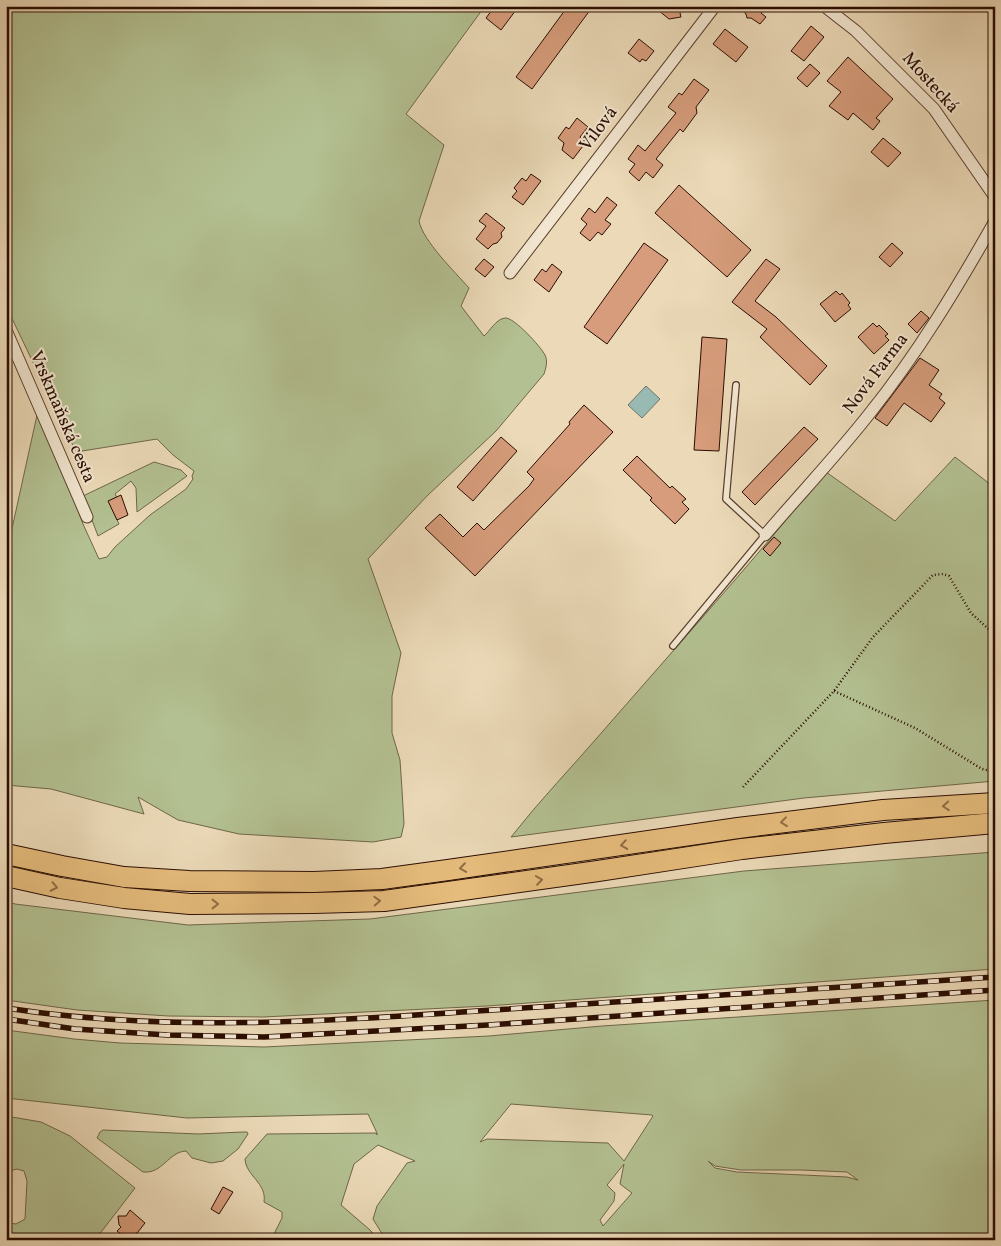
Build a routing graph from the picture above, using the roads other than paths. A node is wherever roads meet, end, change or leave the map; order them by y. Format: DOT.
graph roads {
  1 [pos="715,6"];
  2 [pos="828,8"];
  3 [pos="995,197"];
  4 [pos="995,221"];
  5 [pos="510,273"];
  6 [pos="6,330"];
  7 [pos="736,385"];
  8 [pos="86,517"];
  9 [pos="765,535"];
  10 [pos="673,646"];
  11 [pos="995,803"];
  12 [pos="995,824"];
  13 [pos="6,854"];
  14 [pos="6,876"];
  1 -- 5 [label="street, Vilová"];
  2 -- 3 [label="street, Mostecká"];
  4 -- 9 [label="street, Nová Farma"];
  6 -- 8 [label="street, Vrskmaňská cesta"];
  7 -- 9 [label="lane"];
  9 -- 10 [label="lane, Nová Farma"];
  11 -- 13 [label="highway, one-way"];
  14 -- 12 [label="highway, one-way"];
}
